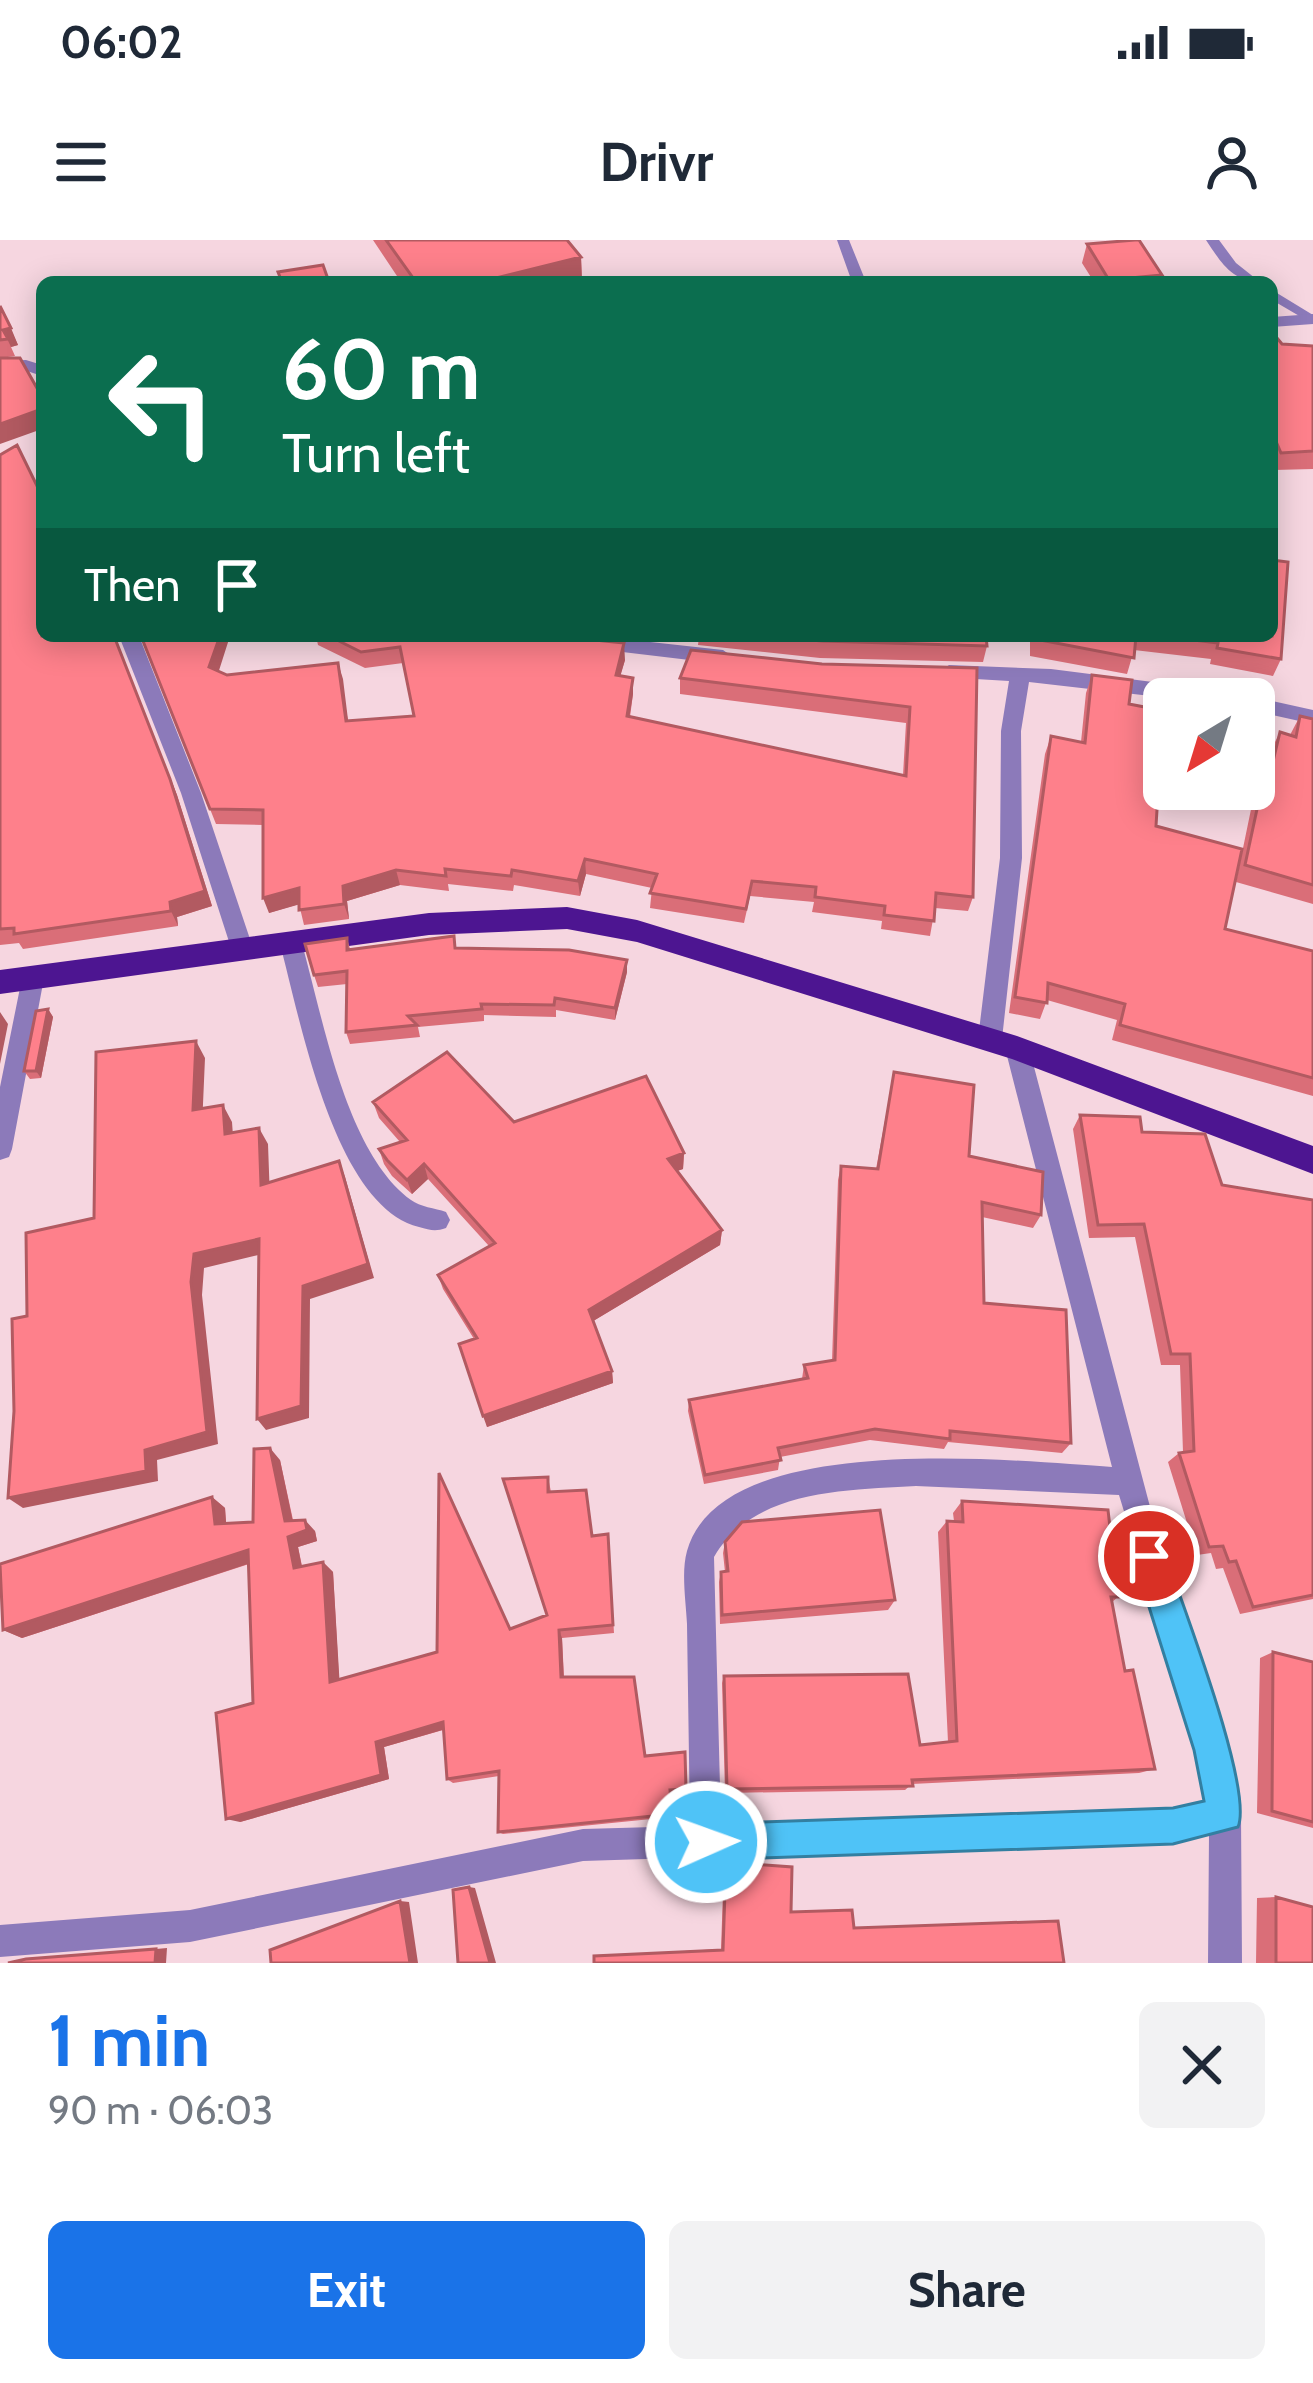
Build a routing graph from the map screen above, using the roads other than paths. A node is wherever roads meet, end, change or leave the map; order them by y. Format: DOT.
graph roads {
  1 [pos="842,240"];
  2 [pos="1212,240"];
  3 [pos="857,276"];
  4 [pos="1245,276"];
  5 [pos="1278,298"];
  6 [pos="1313,320"];
  7 [pos="1278,322"];
  8 [pos="0,366"];
  9 [pos="36,369"];
  10 [pos="131,642"];
  11 [pos="584,642"];
  12 [pos="750,661"];
  13 [pos="931,671"];
  14 [pos="1020,676"];
  15 [pos="1143,689"];
  16 [pos="1275,709"];
  17 [pos="1313,717"];
  18 [pos="291,944"];
  19 [pos="243,951"];
  20 [pos="12,978"];
  21 [pos="1003,1044"];
  22 [pos="0,1149"];
  23 [pos="1313,1160"];
  24 [pos="437,1220"];
  25 [pos="1131,1481"];
  26 [pos="1225,1815"];
  27 [pos="706,1842"];
  28 [pos="0,1941"];
  29 [pos="1225,1963"];
  1 -- 3 [label="lane"];
  2 -- 4 [label="lane"];
  5 -- 6 [label="lane"];
  6 -- 7 [label="street"];
  8 -- 9 [label="street"];
  10 -- 19 [label="street"];
  11 -- 12 [label="street"];
  13 -- 14 [label="street"];
  14 -- 15 [label="street"];
  14 -- 21 [label="street"];
  16 -- 17 [label="street"];
  18 -- 19 [label="main road"];
  18 -- 21 [label="main road"];
  18 -- 24 [label="street"];
  19 -- 20 [label="main road"];
  20 -- 22 [label="street"];
  21 -- 23 [label="main road"];
  21 -- 25 [label="street"];
  25 -- 26 [label="street"];
  25 -- 27 [label="street"];
  26 -- 27 [label="street"];
  26 -- 29 [label="street"];
  27 -- 28 [label="street"];
}
